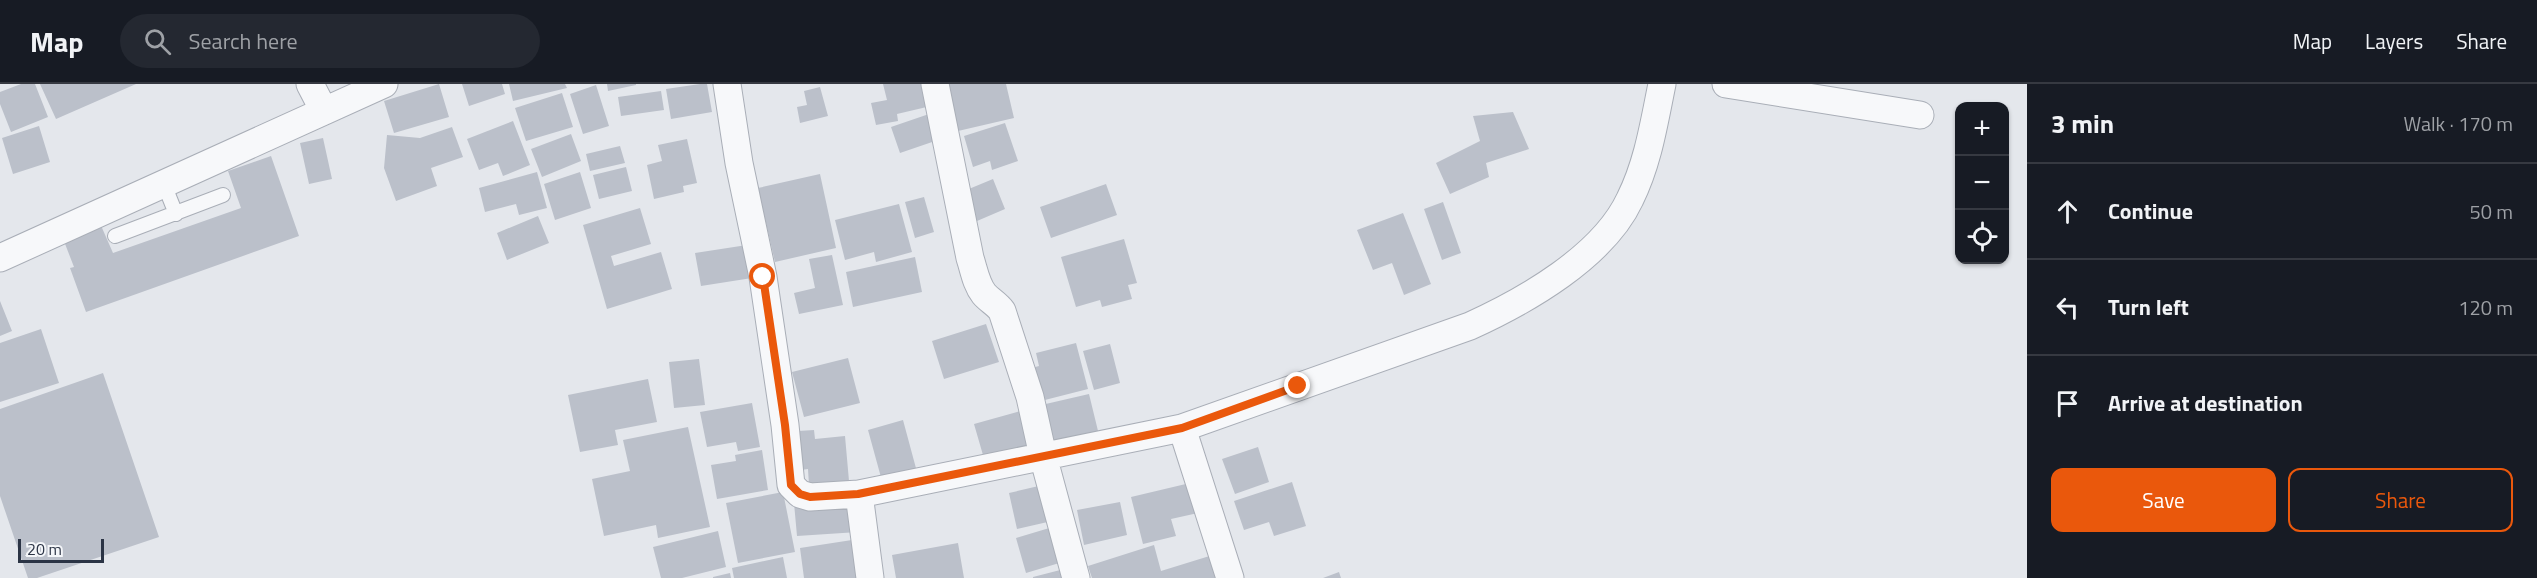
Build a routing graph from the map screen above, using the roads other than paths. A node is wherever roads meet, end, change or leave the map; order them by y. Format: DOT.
graph roads {
  1 [pos="384,84"];
  2 [pos="727,84"];
  3 [pos="935,84"];
  4 [pos="1662,84"];
  5 [pos="1726,84"];
  6 [pos="317,97"];
  7 [pos="1920,115"];
  8 [pos="164,184"];
  9 [pos="224,195"];
  10 [pos="176,214"];
  11 [pos="115,236"];
  12 [pos="0,258"];
  13 [pos="1182,428"];
  14 [pos="1042,456"];
  15 [pos="858,494"];
  16 [pos="870,578"];
  17 [pos="1076,578"];
  18 [pos="1230,578"];
  1 -- 6 [label="street"];
  2 -- 15 [label="street"];
  3 -- 14 [label="street"];
  4 -- 13 [label="street"];
  5 -- 7 [label="street"];
  6 -- 8 [label="street"];
  8 -- 10 [label="lane"];
  8 -- 12 [label="street"];
  9 -- 10 [label="lane"];
  10 -- 11 [label="lane"];
  13 -- 14 [label="street"];
  13 -- 18 [label="street"];
  14 -- 15 [label="street"];
  14 -- 17 [label="street"];
  15 -- 16 [label="street"];
}
